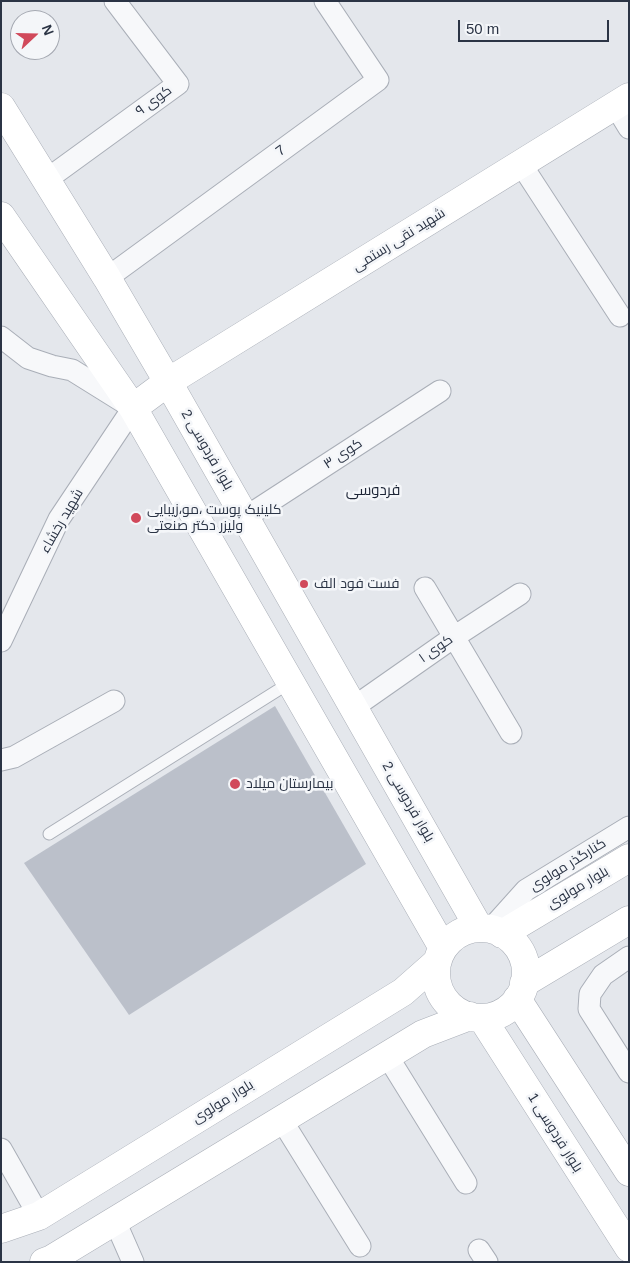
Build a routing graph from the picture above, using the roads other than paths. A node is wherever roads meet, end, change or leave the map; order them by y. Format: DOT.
graph roads {
  1 [pos="115,1"];
  2 [pos="325,1"];
  3 [pos="1,107"];
  4 [pos="624,110"];
  5 [pos="521,164"];
  6 [pos="46,180"];
  7 [pos="1,216"];
  8 [pos="107,278"];
  9 [pos="620,316"];
  10 [pos="1,337"];
  11 [pos="168,382"];
  12 [pos="440,391"];
  13 [pos="134,408"];
  14 [pos="246,517"];
  15 [pos="425,588"];
  16 [pos="520,594"];
  17 [pos="454,637"];
  18 [pos="1,640"];
  19 [pos="291,682"];
  20 [pos="114,701"];
  21 [pos="354,706"];
  22 [pos="511,733"];
  23 [pos="1,760"];
  24 [pos="629,827"];
  25 [pos="49,834"];
  26 [pos="629,858"];
  27 [pos="629,920"];
  28 [pos="491,930"];
  29 [pos="440,955"];
  30 [pos="629,957"];
  31 [pos="521,991"];
  32 [pos="476,1017"];
  33 [pos="388,1057"];
  34 [pos="629,1072"];
  35 [pos="281,1119"];
  36 [pos="1,1149"];
  37 [pos="629,1172"];
  38 [pos="466,1183"];
  39 [pos="39,1216"];
  40 [pos="115,1221"];
  41 [pos="1,1229"];
  42 [pos="360,1246"];
  43 [pos="629,1248"];
  44 [pos="44,1262"];
  45 [pos="133,1262"];
  1 -- 6 [label="street, کوی ۹"];
  2 -- 8 [label="street, 7"];
  3 -- 6 [label="main road, بلوار فردوسی 2"];
  4 -- 5 [label="main road, شهید نقی رستمی"];
  5 -- 9 [label="street"];
  5 -- 11 [label="main road, شهید نقی رستمی"];
  6 -- 8 [label="main road, بلوار فردوسی 2"];
  7 -- 13 [label="main road"];
  8 -- 11 [label="main road, بلوار فردوسی 2"];
  10 -- 13 [label="street"];
  11 -- 13 [label="main road, شهید نقی رستمی"];
  11 -- 14 [label="main road, بلوار فردوسی 2"];
  12 -- 14 [label="street, کوی ۳"];
  13 -- 18 [label="street, شهید رخشاء"];
  13 -- 19 [label="main road"];
  14 -- 21 [label="main road, بلوار فردوسی 2"];
  15 -- 17 [label="street"];
  16 -- 17 [label="street, کوی ۱"];
  17 -- 21 [label="street, کوی ۱"];
  17 -- 22 [label="street"];
  19 -- 25 [label="lane"];
  19 -- 29 [label="main road"];
  20 -- 23 [label="street"];
  21 -- 28 [label="main road, بلوار فردوسی 2"];
  24 -- 28 [label="street, کنارگذر مولوی"];
  26 -- 28 [label="main road, بلوار مولوی"];
  27 -- 31 [label="main road"];
  28 -- 29 [label="main road"];
  28 -- 31 [label="main road"];
  29 -- 32 [label="main road"];
  29 -- 39 [label="main road, بلوار مولوی"];
  30 -- 34 [label="street"];
  31 -- 32 [label="main road"];
  31 -- 37 [label="main road"];
  32 -- 33 [label="main road"];
  32 -- 43 [label="main road, بلوار فردوسی 1"];
  33 -- 35 [label="main road"];
  33 -- 38 [label="street"];
  35 -- 40 [label="main road"];
  35 -- 42 [label="street"];
  36 -- 39 [label="street"];
  39 -- 41 [label="main road, بلوار مولوی"];
  40 -- 44 [label="main road"];
  40 -- 45 [label="street"];
}
